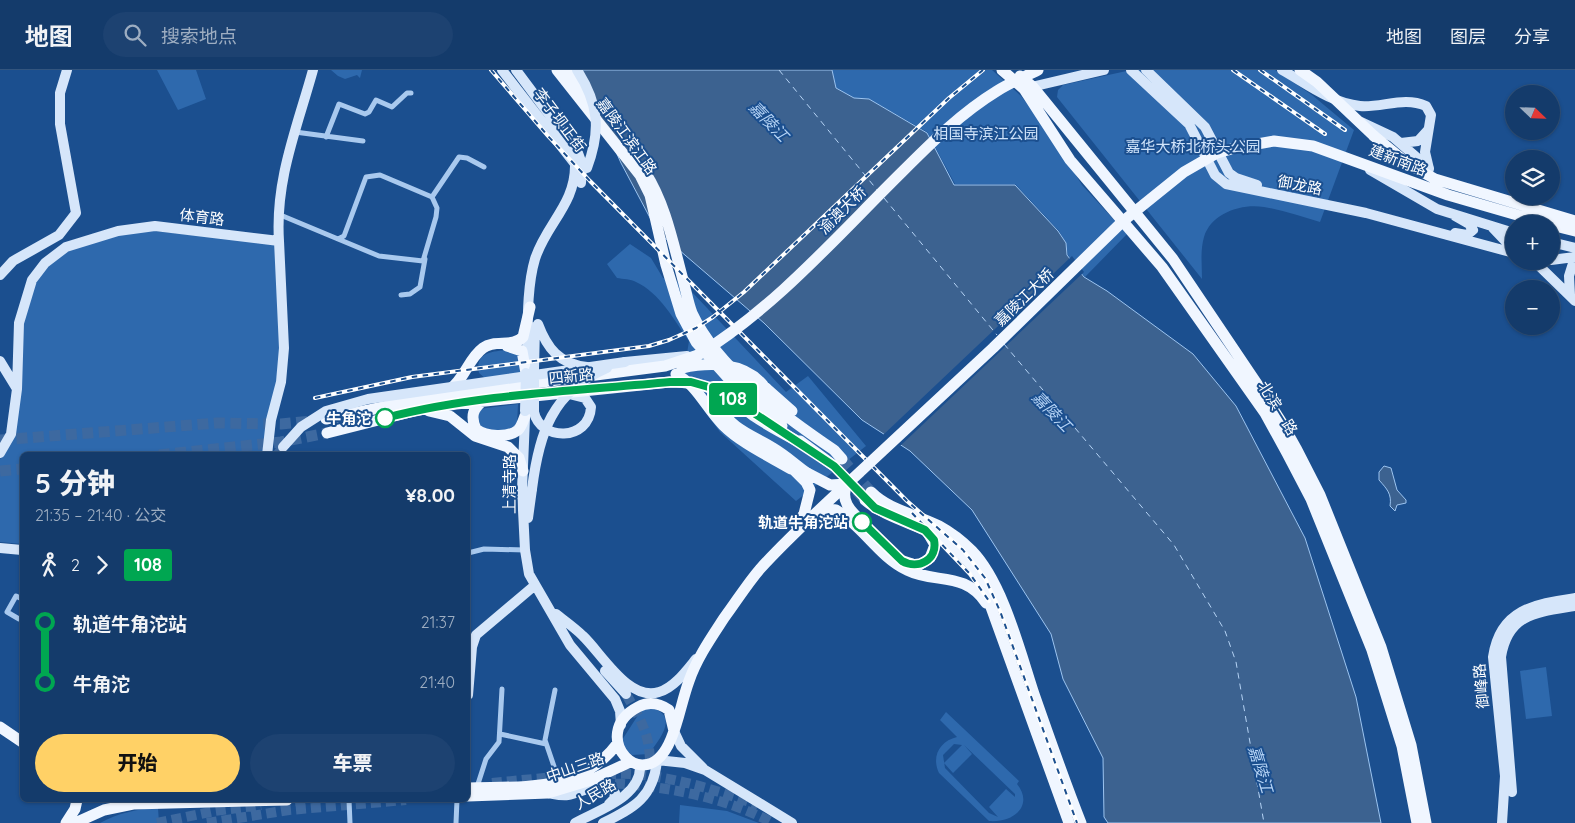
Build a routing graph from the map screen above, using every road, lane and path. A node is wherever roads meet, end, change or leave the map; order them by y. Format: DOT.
graph roads {
  1 [pos="67,70"];
  2 [pos="313,70"];
  3 [pos="502,70"];
  4 [pos="516,70"];
  5 [pos="557,70"];
  6 [pos="568,70"];
  7 [pos="578,70"];
  8 [pos="1002,70"];
  9 [pos="1014,70"];
  10 [pos="1038,70"];
  11 [pos="1076,70"];
  12 [pos="1104,70"];
  13 [pos="1131,70"];
  14 [pos="1146,70"];
  15 [pos="1300,70"];
  16 [pos="1287,71"];
  17 [pos="1026,85"];
  18 [pos="411,93"];
  19 [pos="1430,127"];
  20 [pos="295,132"];
  21 [pos="1376,133"];
  22 [pos="326,137"];
  23 [pos="362,141"];
  24 [pos="1401,143"];
  25 [pos="1235,148"];
  26 [pos="1084,150"];
  27 [pos="1070,160"];
  28 [pos="1355,160"];
  29 [pos="484,167"];
  30 [pos="1429,169"];
  31 [pos="1452,185"];
  32 [pos="578,192"];
  33 [pos="432,197"];
  34 [pos="1575,213"];
  35 [pos="278,214"];
  36 [pos="1526,215"];
  37 [pos="1533,215"];
  38 [pos="1455,216"];
  39 [pos="1560,218"];
  40 [pos="1560,221"];
  41 [pos="1575,221"];
  42 [pos="558,222"];
  43 [pos="1560,225"];
  44 [pos="1492,228"];
  45 [pos="1505,231"];
  46 [pos="1575,231"];
  47 [pos="338,239"];
  48 [pos="279,241"];
  49 [pos="1505,242"];
  50 [pos="1560,244"];
  51 [pos="1575,248"];
  52 [pos="1505,250"];
  53 [pos="1575,257"];
  54 [pos="425,258"];
  55 [pos="1560,259"];
  56 [pos="1543,270"];
  57 [pos="0,275"];
  58 [pos="401,295"];
  59 [pos="1572,298"];
  60 [pos="533,312"];
  61 [pos="687,313"];
  62 [pos="698,354"];
  63 [pos="0,361"];
  64 [pos="625,366"];
  65 [pos="672,370"];
  66 [pos="530,371"];
  67 [pos="500,386"];
  68 [pos="766,388"];
  69 [pos="17,389"];
  70 [pos="558,393"];
  71 [pos="436,396"];
  72 [pos="484,400"];
  73 [pos="418,410"];
  74 [pos="528,413"];
  75 [pos="326,419"];
  76 [pos="327,433"];
  77 [pos="805,445"];
  78 [pos="282,447"];
  79 [pos="834,450"];
  80 [pos="267,452"];
  81 [pos="0,453"];
  82 [pos="523,471"];
  83 [pos="844,488"];
  84 [pos="925,530"];
  85 [pos="525,546"];
  86 [pos="0,548"];
  87 [pos="779,548"];
  88 [pos="20,550"];
  89 [pos="470,552"];
  90 [pos="534,586"];
  91 [pos="20,598"];
  92 [pos="1575,598"];
  93 [pos="1575,606"];
  94 [pos="990,608"];
  95 [pos="553,612"];
  96 [pos="19,619"];
  97 [pos="470,640"];
  98 [pos="702,653"];
  99 [pos="502,689"];
  100 [pos="555,690"];
  101 [pos="626,694"];
  102 [pos="621,725"];
  103 [pos="0,727"];
  104 [pos="674,731"];
  105 [pos="500,734"];
  106 [pos="20,741"];
  107 [pos="546,744"];
  108 [pos="618,744"];
  109 [pos="1407,746"];
  110 [pos="657,760"];
  111 [pos="1051,762"];
  112 [pos="635,764"];
  113 [pos="705,770"];
  114 [pos="650,772"];
  115 [pos="559,782"];
  116 [pos="472,788"];
  117 [pos="548,793"];
  118 [pos="470,796"];
  119 [pos="77,802"];
  120 [pos="107,802"];
  121 [pos="210,802"];
  122 [pos="349,802"];
  123 [pos="458,802"];
  124 [pos="608,805"];
  125 [pos="117,806"];
  126 [pos="66,823"];
  127 [pos="75,823"];
  128 [pos="350,823"];
  129 [pos="456,823"];
  130 [pos="575,823"];
  131 [pos="589,823"];
  132 [pos="603,823"];
  133 [pos="792,823"];
  134 [pos="1069,823"];
  135 [pos="1081,823"];
  136 [pos="1417,823"];
  137 [pos="1426,823"];
  138 [pos="1502,823"];
  139 [pos="1509,823"];
  1 -- 57 [label="main road"];
  2 -- 20 [label="main road"];
  3 -- 42 [label="main road, 李子坝正街"];
  4 -- 32 [label="main road, 李子坝正街"];
  5 -- 61 [label="main road, 嘉陵江滨江路, bridge"];
  6 -- 61 [label="main road, 嘉陵江滨江路, bridge"];
  7 -- 32 [label="main road, bridge"];
  8 -- 17 [label="main road, 北滨一路"];
  9 -- 17 [label="main road, 北滨一路"];
  10 -- 62 [label="main road, 渝澳大桥, bridge"];
  11 -- 17 [label="main road"];
  12 -- 17 [label="main road"];
  13 -- 52 [label="main road, 御龙路"];
  14 -- 38 [label="main road, 御龙路"];
  15 -- 21 [label="main road, bridge"];
  16 -- 19 [label="main road"];
  17 -- 26 [label="main road, 北滨一路"];
  17 -- 27 [label="main road, 北滨一路"];
  18 -- 22 [label="street"];
  19 -- 24 [label="main road"];
  19 -- 30 [label="main road"];
  20 -- 22 [label="street"];
  20 -- 35 [label="main road"];
  21 -- 24 [label="main road, 建新南路"];
  21 -- 31 [label="main road, 建新南路"];
  22 -- 23 [label="street"];
  24 -- 30 [label="main road, 建新南路"];
  25 -- 28 [label="main road, 建新南路"];
  25 -- 83 [label="main road, 嘉陵江大桥, bridge"];
  26 -- 27 [label="main road"];
  26 -- 109 [label="main road, 北滨一路"];
  27 -- 109 [label="main road, 北滨一路"];
  28 -- 36 [label="main road, 建新南路"];
  28 -- 38 [label="main road"];
  29 -- 33 [label="street"];
  30 -- 31 [label="main road, 建新南路"];
  31 -- 37 [label="main road, 建新南路"];
  32 -- 42 [label="main road, 李子坝正街"];
  33 -- 47 [label="street"];
  33 -- 54 [label="street"];
  34 -- 39 [label="main road"];
  35 -- 47 [label="street"];
  35 -- 48 [label="main road"];
  38 -- 44 [label="main road"];
  40 -- 41 [label="main road, 建新南路"];
  42 -- 60 [label="main road, 上清寺路"];
  43 -- 46 [label="main road, 建新南路"];
  44 -- 45 [label="main road"];
  44 -- 49 [label="main road"];
  47 -- 54 [label="street"];
  48 -- 69 [label="main road, 体育路"];
  48 -- 80 [label="main road"];
  50 -- 51 [label="main road"];
  53 -- 55 [label="main road"];
  53 -- 59 [label="main road"];
  54 -- 58 [label="street"];
  56 -- 59 [label="main road"];
  60 -- 64 [label="main road"];
  60 -- 66 [label="main road, 上清寺路"];
  60 -- 71 [label="main road"];
  61 -- 77 [label="main road"];
  61 -- 79 [label="main road"];
  62 -- 64 [label="main road"];
  62 -- 65 [label="main road, 渝澳大桥"];
  63 -- 69 [label="main road"];
  64 -- 65 [label="main road, 四新路"];
  64 -- 67 [label="main road, 四新路"];
  64 -- 78 [label="main road, bridge"];
  64 -- 85 [label="main road, bridge"];
  65 -- 68 [label="main road, bridge"];
  65 -- 87 [label="main road, bridge"];
  66 -- 67 [label="main road"];
  66 -- 74 [label="main road, 上清寺路, bridge"];
  67 -- 71 [label="main road, 四新路"];
  68 -- 79 [label="main road"];
  68 -- 83 [label="main road, bridge"];
  69 -- 81 [label="main road, 体育路"];
  70 -- 72 [label="main road, 四新路"];
  70 -- 74 [label="main road"];
  70 -- 77 [label="main road, 四新路"];
  71 -- 75 [label="main road, 四新路"];
  72 -- 73 [label="main road, 四新路"];
  72 -- 74 [label="main road"];
  73 -- 76 [label="main road, 四新路"];
  73 -- 82 [label="main road"];
  74 -- 82 [label="main road, 上清寺路"];
  77 -- 79 [label="main road"];
  82 -- 85 [label="main road, 上清寺路"];
  83 -- 84 [label="main road"];
  83 -- 87 [label="main road, 嘉陵江大桥"];
  84 -- 94 [label="main road"];
  84 -- 111 [label="main road"];
  85 -- 89 [label="street"];
  85 -- 90 [label="main road, 上清寺路"];
  86 -- 88 [label="main road"];
  87 -- 94 [label="main road"];
  87 -- 98 [label="main road"];
  90 -- 95 [label="main road, 上清寺路"];
  90 -- 97 [label="main road"];
  91 -- 96 [label="street"];
  92 -- 138 [label="main road, 御峰路"];
  93 -- 139 [label="main road, 御峰路"];
  94 -- 111 [label="main road"];
  95 -- 98 [label="main road"];
  95 -- 101 [label="main road"];
  95 -- 102 [label="main road, 上清寺路"];
  98 -- 104 [label="main road"];
  99 -- 105 [label="street"];
  100 -- 107 [label="street"];
  102 -- 104 [label="main road"];
  102 -- 108 [label="main road"];
  103 -- 106 [label="main road"];
  104 -- 110 [label="main road"];
  104 -- 113 [label="main road"];
  105 -- 107 [label="street"];
  105 -- 116 [label="street"];
  107 -- 115 [label="street"];
  108 -- 112 [label="main road"];
  108 -- 115 [label="main road, 中山三路"];
  109 -- 136 [label="main road, 北滨一路"];
  109 -- 137 [label="main road, 北滨一路"];
  110 -- 112 [label="main road"];
  110 -- 113 [label="main road"];
  110 -- 132 [label="main road, 人民路"];
  111 -- 134 [label="main road"];
  111 -- 135 [label="main road"];
  112 -- 117 [label="main road, 中山三路"];
  112 -- 124 [label="main road, 人民路"];
  113 -- 133 [label="main road"];
  114 -- 131 [label="main road"];
  115 -- 116 [label="main road, 中山三路"];
  117 -- 118 [label="main road, 中山三路"];
  117 -- 124 [label="main road"];
  119 -- 126 [label="main road"];
  120 -- 125 [label="main road"];
  121 -- 125 [label="main road"];
  122 -- 128 [label="street"];
  123 -- 129 [label="street"];
  124 -- 130 [label="main road, 人民路"];
  125 -- 127 [label="main road"];
}
